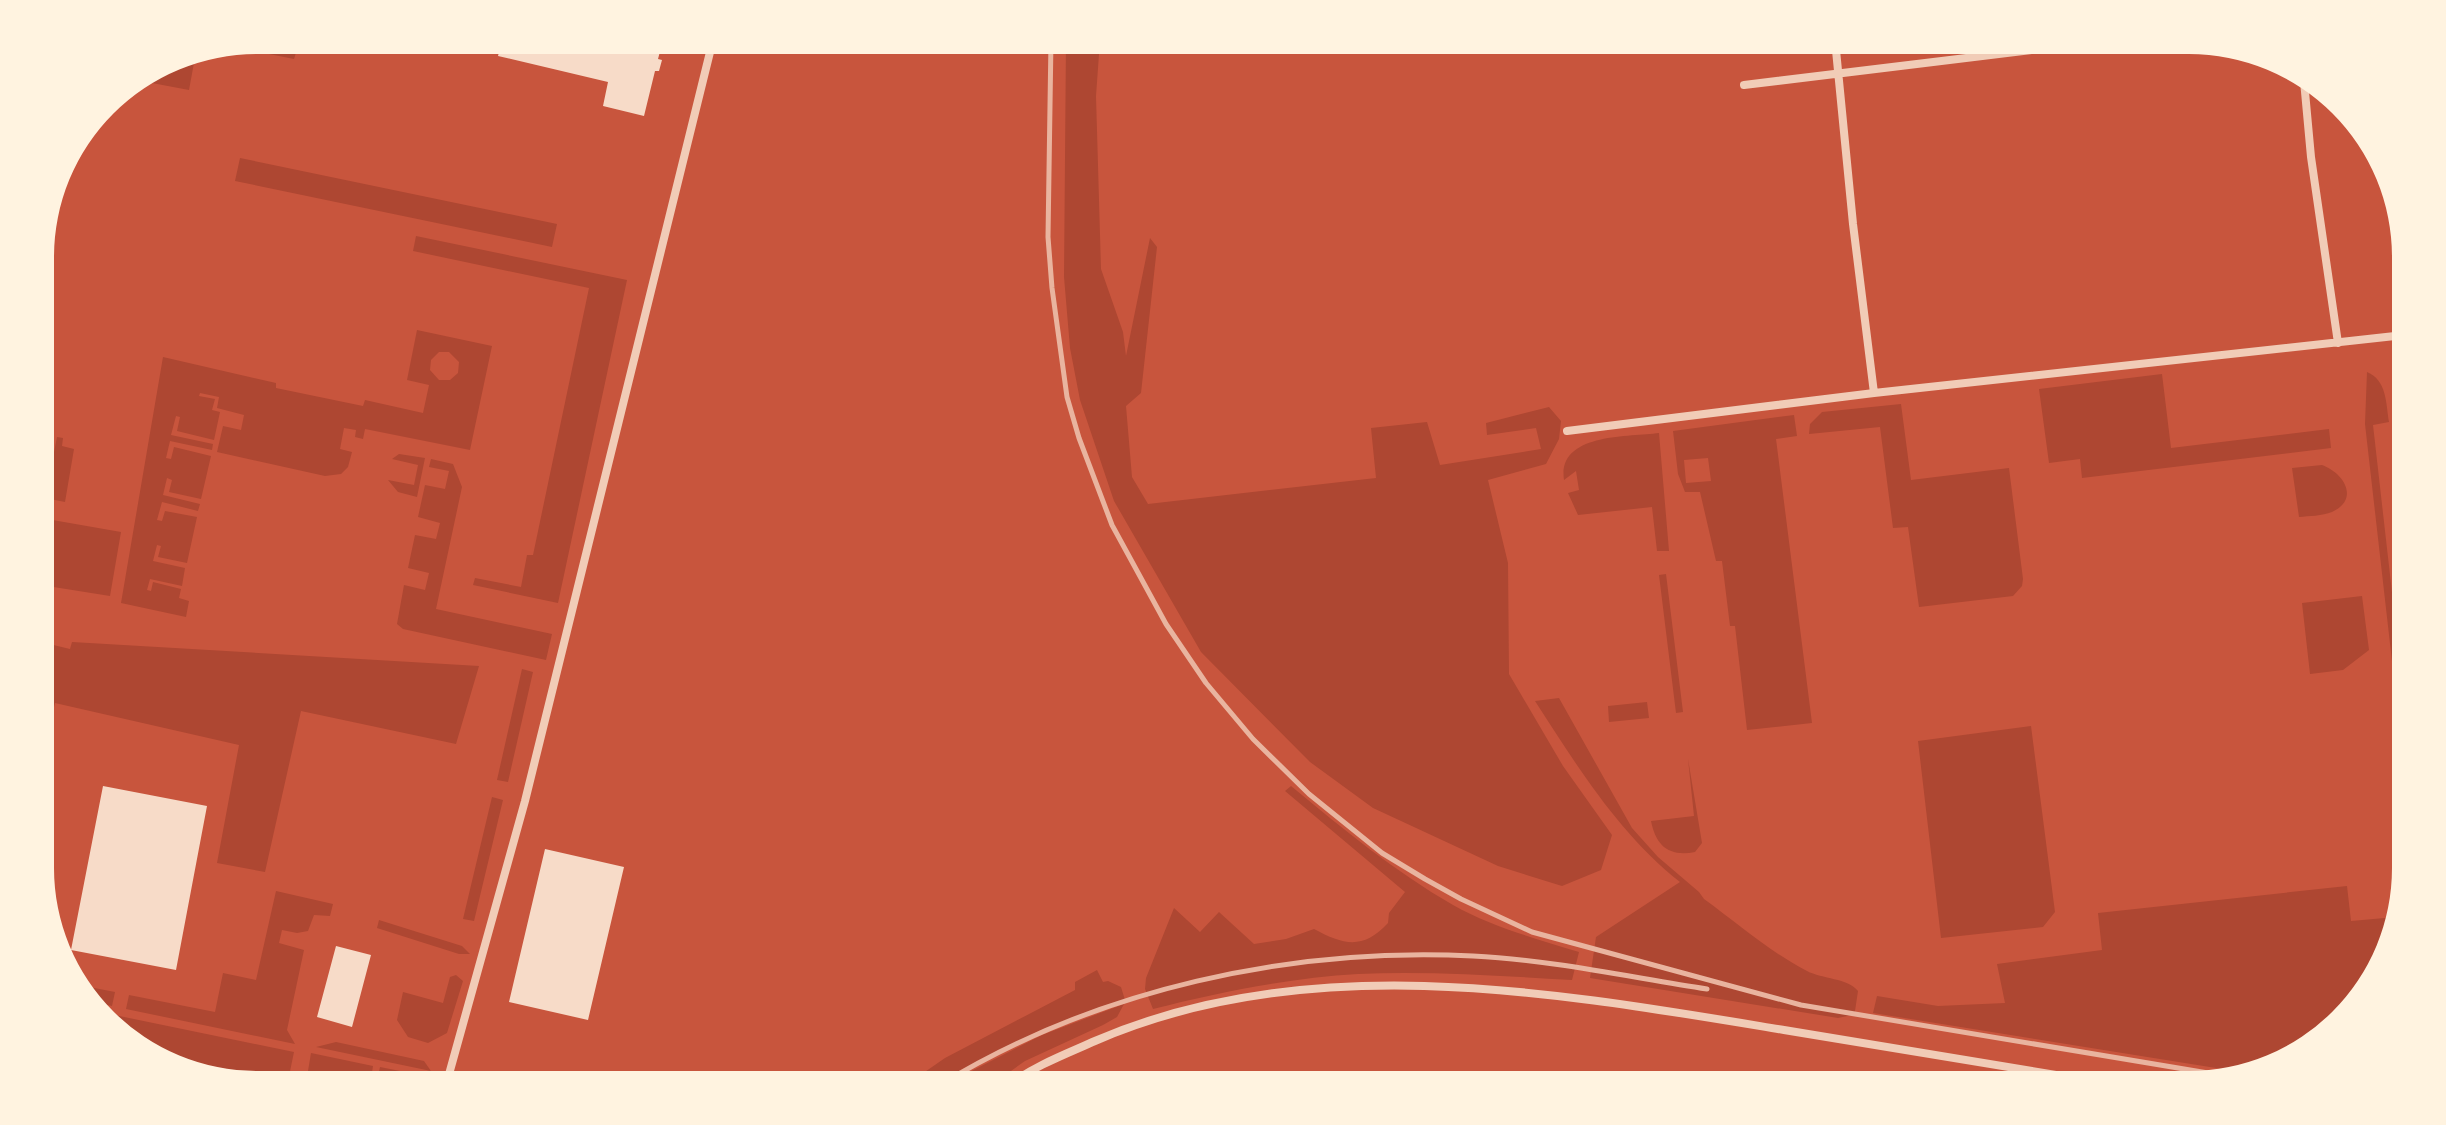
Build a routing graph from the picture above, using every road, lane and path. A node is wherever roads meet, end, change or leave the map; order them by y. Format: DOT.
graph roads {
  1 [pos="710,54"];
  2 [pos="1836,54"];
  3 [pos="1993,54"];
  4 [pos="1838,72"];
  5 [pos="1744,85"];
  6 [pos="2305,91"];
  7 [pos="2392,336"];
  8 [pos="2338,343"];
  9 [pos="1874,393"];
  10 [pos="1567,431"];
  11 [pos="450,1071"];
  12 [pos="1035,1071"];
  13 [pos="2032,1071"];
  1 -- 11 [label="street"];
  2 -- 4 [label="street"];
  3 -- 4 [label="street"];
  4 -- 5 [label="street"];
  4 -- 9 [label="street"];
  6 -- 8 [label="street"];
  7 -- 8 [label="street"];
  8 -- 9 [label="street"];
  9 -- 10 [label="street"];
  12 -- 13 [label="street"];
}
